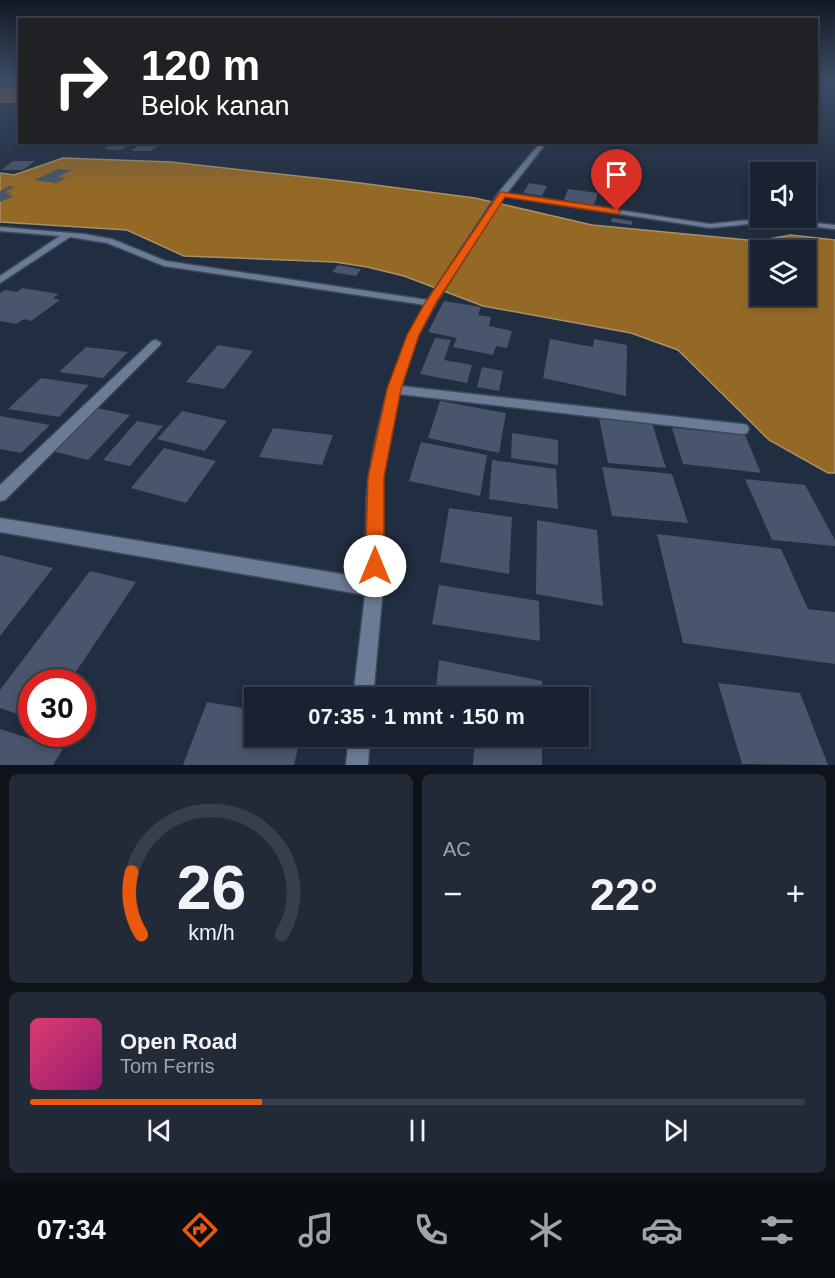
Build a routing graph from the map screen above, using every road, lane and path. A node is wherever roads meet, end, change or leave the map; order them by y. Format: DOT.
graph roads {
  1 [pos="542,144"];
  2 [pos="501,196"];
  3 [pos="835,227"];
  4 [pos="0,229"];
  5 [pos="69,234"];
  6 [pos="0,280"];
  7 [pos="432,302"];
  8 [pos="156,343"];
  9 [pos="394,389"];
  10 [pos="742,429"];
  11 [pos="0,495"];
  12 [pos="0,525"];
  13 [pos="375,588"];
  14 [pos="364,687"];
  15 [pos="359,747"];
  16 [pos="357,765"];
  1 -- 2 [label="street"];
  2 -- 3 [label="street"];
  2 -- 7 [label="street"];
  4 -- 5 [label="street"];
  5 -- 6 [label="street"];
  5 -- 7 [label="street"];
  7 -- 9 [label="street"];
  8 -- 11 [label="street"];
  9 -- 10 [label="street"];
  9 -- 13 [label="street"];
  12 -- 13 [label="street"];
  13 -- 14 [label="street"];
  15 -- 16 [label="street"];
}
